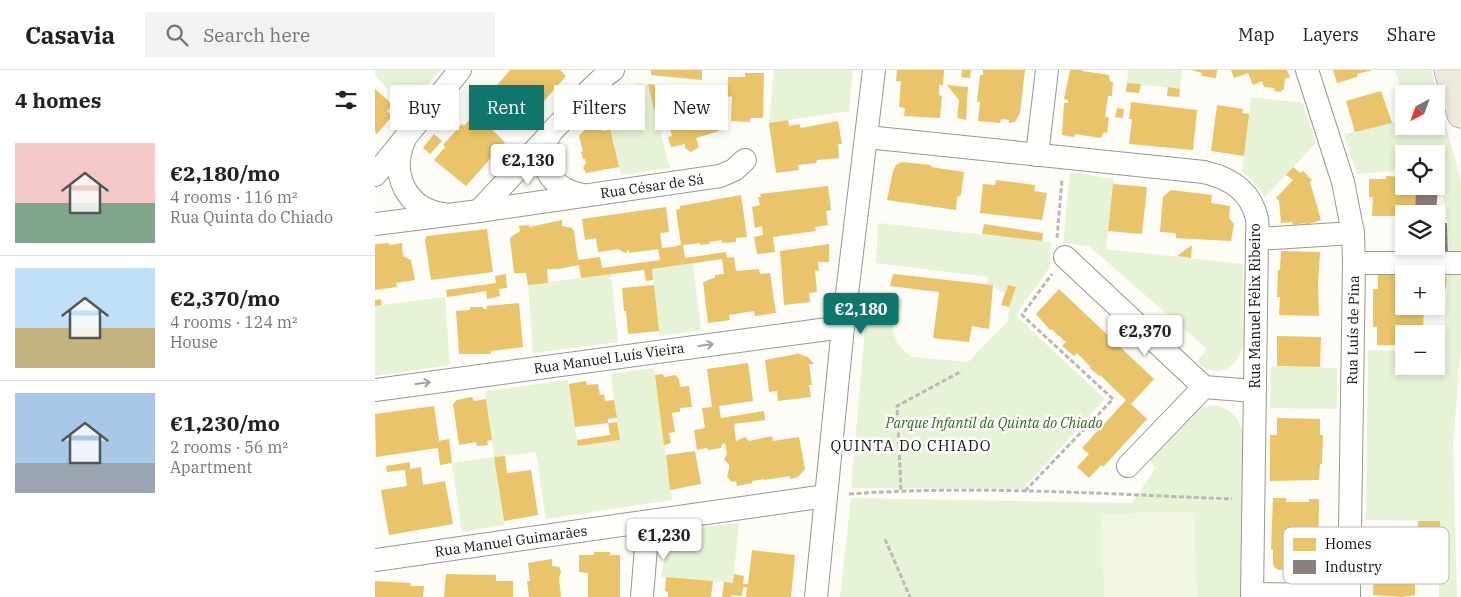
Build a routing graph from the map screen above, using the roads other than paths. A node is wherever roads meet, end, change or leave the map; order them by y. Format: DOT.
graph roads {
  1 [pos="460,70"];
  2 [pos="613,70"];
  3 [pos="874,70"];
  4 [pos="1047,70"];
  5 [pos="1307,70"];
  6 [pos="1448,70"];
  7 [pos="1461,114"];
  8 [pos="408,133"];
  9 [pos="549,135"];
  10 [pos="867,137"];
  11 [pos="1037,155"];
  12 [pos="745,160"];
  13 [pos="375,174"];
  14 [pos="583,195"];
  15 [pos="479,211"];
  16 [pos="446,215"];
  17 [pos="375,224"];
  18 [pos="1353,233"];
  19 [pos="1257,239"];
  20 [pos="1065,258"];
  21 [pos="1354,263"];
  22 [pos="1461,263"];
  23 [pos="843,327"];
  24 [pos="1204,387"];
  25 [pos="375,390"];
  26 [pos="1254,391"];
  27 [pos="1128,466"];
  28 [pos="825,496"];
  29 [pos="648,522"];
  30 [pos="1350,527"];
  31 [pos="375,560"];
  32 [pos="1252,596"];
  33 [pos="1349,596"];
  34 [pos="642,597"];
  35 [pos="816,597"];
  1 -- 8 [label="street"];
  2 -- 9 [label="street"];
  3 -- 10 [label="street"];
  4 -- 11 [label="street"];
  5 -- 18 [label="street, Rua Luís de Pina"];
  6 -- 7 [label="main road"];
  8 -- 13 [label="street"];
  8 -- 16 [label="street"];
  9 -- 14 [label="street"];
  9 -- 15 [label="street"];
  10 -- 11 [label="street, Rua Manuel Félix Ribeiro"];
  10 -- 23 [label="street"];
  11 -- 19 [label="street, Rua Manuel Félix Ribeiro"];
  12 -- 14 [label="street, Rua César de Sá"];
  14 -- 15 [label="street, Rua César de Sá"];
  15 -- 16 [label="street, Rua César de Sá"];
  16 -- 17 [label="street, Rua César de Sá"];
  18 -- 19 [label="street"];
  18 -- 21 [label="street, Rua Luís de Pina"];
  19 -- 26 [label="street, Rua Manuel Félix Ribeiro"];
  20 -- 24 [label="street"];
  21 -- 22 [label="street"];
  21 -- 30 [label="street, Rua Luís de Pina"];
  25 -- 23 [label="street, Rua Manuel Luís Vieira, one-way"];
  23 -- 28 [label="street"];
  24 -- 26 [label="street"];
  24 -- 27 [label="street"];
  26 -- 32 [label="street, Rua Manuel Félix Ribeiro"];
  28 -- 29 [label="street, Rua Manuel Guimarães"];
  28 -- 35 [label="street"];
  29 -- 31 [label="street, Rua Manuel Guimarães"];
  29 -- 34 [label="street"];
  32 -- 33 [label="street"];
}
